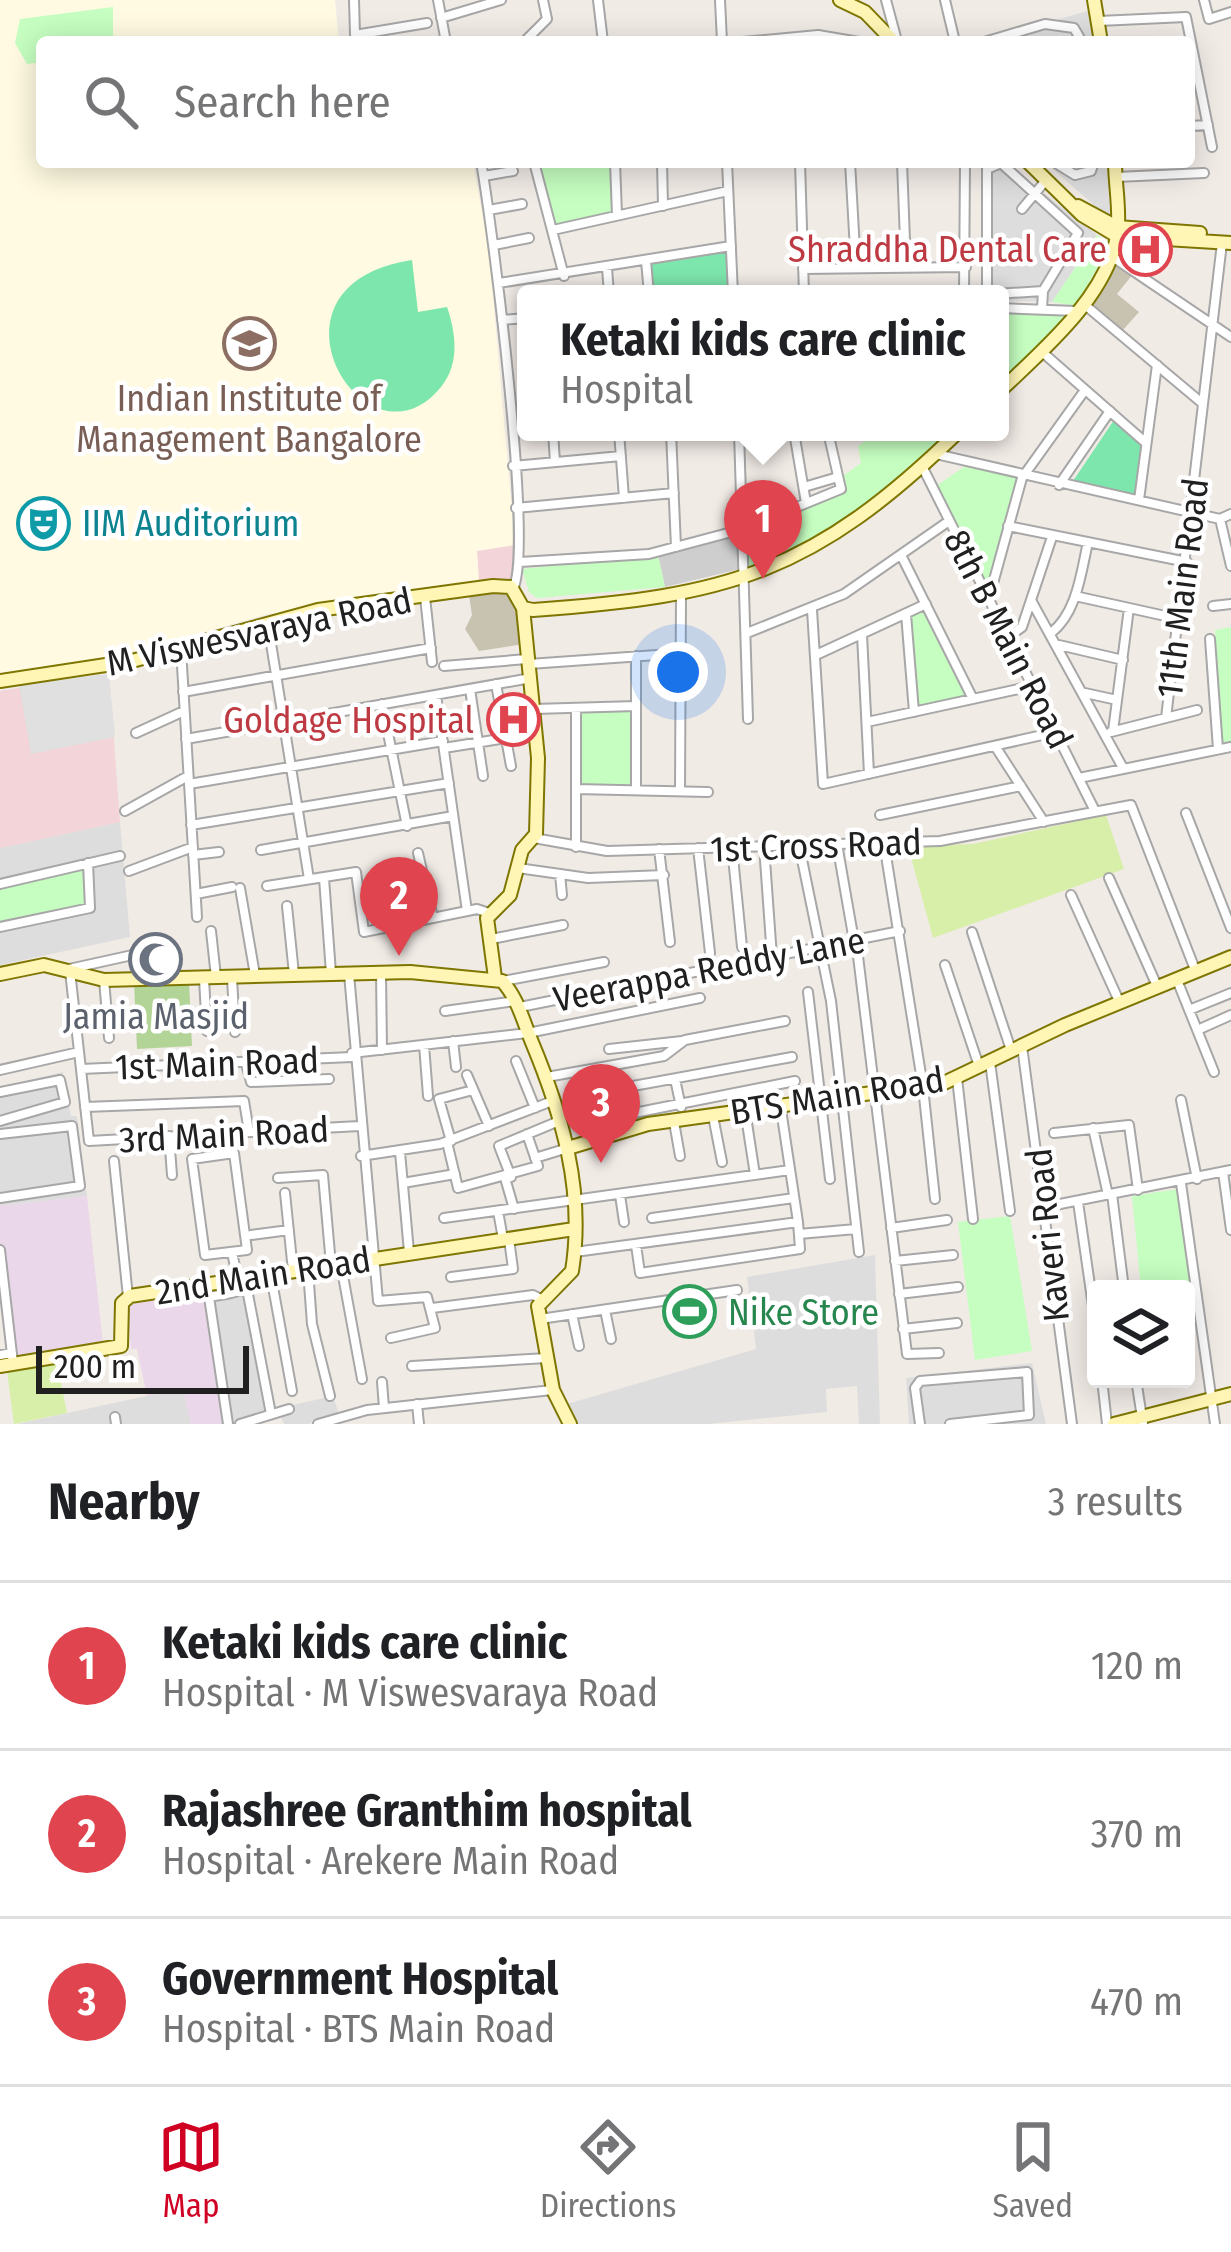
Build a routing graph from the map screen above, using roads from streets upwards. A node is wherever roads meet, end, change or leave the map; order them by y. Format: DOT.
graph roads {
  1 [pos="354,0"];
  2 [pos="439,0"];
  3 [pos="501,0"];
  4 [pos="543,0"];
  5 [pos="598,0"];
  6 [pos="720,0"];
  7 [pos="840,0"];
  8 [pos="886,0"];
  9 [pos="945,0"];
  10 [pos="1094,0"];
  11 [pos="1204,0"];
  12 [pos="1231,13"];
  13 [pos="442,18"];
  14 [pos="1097,21"];
  15 [pos="427,23"];
  16 [pos="355,36"];
  17 [pos="368,36"];
  18 [pos="445,36"];
  19 [pos="530,36"];
  20 [pos="602,36"];
  21 [pos="722,36"];
  22 [pos="890,36"];
  23 [pos="895,36"];
  24 [pos="954,36"];
  25 [pos="1004,36"];
  26 [pos="1079,36"];
  27 [pos="1100,36"];
  28 [pos="1189,36"];
  29 [pos="1195,78"];
  30 [pos="1208,125"];
  31 [pos="1195,126"];
  32 [pos="1211,147"];
  33 [pos="482,168"];
  34 [pos="536,168"];
  35 [pos="615,168"];
  36 [pos="662,168"];
  37 [pos="727,168"];
  38 [pos="800,168"];
  39 [pos="850,168"];
  40 [pos="902,168"];
  41 [pos="965,168"];
  42 [pos="988,168"];
  43 [pos="1008,168"];
  44 [pos="1035,168"];
  45 [pos="1064,168"];
  46 [pos="1092,168"];
  47 [pos="1115,169"];
  48 [pos="514,171"];
  49 [pos="1204,173"];
  50 [pos="484,176"];
  51 [pos="1047,179"];
  52 [pos="728,191"];
  53 [pos="1036,193"];
  54 [pos="522,204"];
  55 [pos="663,206"];
  56 [pos="1022,209"];
  57 [pos="489,210"];
  58 [pos="617,215"];
  59 [pos="553,230"];
  60 [pos="1117,232"];
  61 [pos="529,238"];
  62 [pos="1228,240"];
  63 [pos="494,245"];
  64 [pos="730,246"];
  65 [pos="1110,255"];
  66 [pos="987,258"];
  67 [pos="1012,259"];
  68 [pos="646,261"];
  69 [pos="906,267"];
  70 [pos="966,267"];
  71 [pos="607,268"];
  72 [pos="856,268"];
  73 [pos="803,269"];
  74 [pos="564,276"];
  75 [pos="499,283"];
  76 [pos="608,285"];
  77 [pos="648,285"];
  78 [pos="732,285"];
  79 [pos="804,285"];
  80 [pos="965,285"];
  81 [pos="987,285"];
  82 [pos="1042,291"];
  83 [pos="1009,293"];
  84 [pos="1080,307"];
  85 [pos="1009,308"];
  86 [pos="1042,309"];
  87 [pos="517,319"];
  88 [pos="502,320"];
  89 [pos="1213,325"];
  90 [pos="1231,337"];
  91 [pos="1041,351"];
  92 [pos="1157,365"];
  93 [pos="1009,382"];
  94 [pos="1085,390"];
  95 [pos="1204,404"];
  96 [pos="1110,411"];
  97 [pos="554,441"];
  98 [pos="620,441"];
  99 [pos="671,441"];
  100 [pos="739,441"];
  101 [pos="796,441"];
  102 [pos="830,441"];
  103 [pos="949,441"];
  104 [pos="1146,443"];
  105 [pos="936,454"];
  106 [pos="621,456"];
  107 [pos="555,462"];
  108 [pos="513,466"];
  109 [pos="922,466"];
  110 [pos="838,477"];
  111 [pos="1022,478"];
  112 [pos="1059,484"];
  113 [pos="804,488"];
  114 [pos="674,493"];
  115 [pos="624,498"];
  116 [pos="1139,500"];
  117 [pos="806,503"];
  118 [pos="516,508"];
  119 [pos="1191,512"];
  120 [pos="1231,514"];
  121 [pos="1220,519"];
  122 [pos="949,520"];
  123 [pos="1008,526"];
  124 [pos="743,529"];
  125 [pos="1052,536"];
  126 [pos="1088,542"];
  127 [pos="676,547"];
  128 [pos="902,557"];
  129 [pos="520,562"];
  130 [pos="1187,562"];
  131 [pos="1231,566"];
  132 [pos="745,578"];
  133 [pos="513,589"];
  134 [pos="424,595"];
  135 [pos="1075,596"];
  136 [pos="681,597"];
  137 [pos="988,599"];
  138 [pos="1032,602"];
  139 [pos="926,604"];
  140 [pos="1231,604"];
  141 [pos="1214,606"];
  142 [pos="523,608"];
  143 [pos="1129,608"];
  144 [pos="812,610"];
  145 [pos="906,614"];
  146 [pos="1180,619"];
  147 [pos="268,623"];
  148 [pos="747,633"];
  149 [pos="1051,633"];
  150 [pos="862,635"];
  151 [pos="1008,637"];
  152 [pos="1210,639"];
  153 [pos="1058,644"];
  154 [pos="181,648"];
  155 [pos="431,648"];
  156 [pos="685,653"];
  157 [pos="816,655"];
  158 [pos="636,656"];
  159 [pos="1123,660"];
  160 [pos="432,662"];
  161 [pos="444,666"];
  162 [pos="530,667"];
  163 [pos="276,676"];
  164 [pos="0,681"];
  165 [pos="496,684"];
  166 [pos="1032,686"];
  167 [pos="470,689"];
  168 [pos="183,692"];
  169 [pos="1083,693"];
  170 [pos="436,695"];
  171 [pos="973,699"];
  172 [pos="1117,700"];
  173 [pos="382,704"];
  174 [pos="636,706"];
  175 [pos="576,708"];
  176 [pos="534,709"];
  177 [pos="1197,710"];
  178 [pos="184,711"];
  179 [pos="914,712"];
  180 [pos="1166,718"];
  181 [pos="748,719"];
  182 [pos="282,722"];
  183 [pos="866,722"];
  184 [pos="1056,732"];
  185 [pos="1109,732"];
  186 [pos="136,733"];
  187 [pos="537,733"];
  188 [pos="506,738"];
  189 [pos="186,739"];
  190 [pos="478,742"];
  191 [pos="443,744"];
  192 [pos="995,746"];
  193 [pos="1231,746"];
  194 [pos="1218,749"];
  195 [pos="391,750"];
  196 [pos="511,766"];
  197 [pos="1123,768"];
  198 [pos="289,770"];
  199 [pos="869,774"];
  200 [pos="483,776"];
  201 [pos="1079,778"];
  202 [pos="189,780"];
  203 [pos="449,783"];
  204 [pos="1021,786"];
  205 [pos="576,789"];
  206 [pos="636,790"];
  207 [pos="680,791"];
  208 [pos="708,792"];
  209 [pos="400,794"];
  210 [pos="125,811"];
  211 [pos="298,811"];
  212 [pos="1095,811"];
  213 [pos="1186,813"];
  214 [pos="880,814"];
  215 [pos="454,816"];
  216 [pos="1044,822"];
  217 [pos="191,825"];
  218 [pos="407,826"];
  219 [pos="534,838"];
  220 [pos="884,843"];
  221 [pos="303,844"];
  222 [pos="837,844"];
  223 [pos="799,845"];
  224 [pos="764,846"];
  225 [pos="576,847"];
  226 [pos="731,847"];
  227 [pos="698,848"];
  228 [pos="261,850"];
  229 [pos="659,850"];
  230 [pos="193,851"];
  231 [pos="219,851"];
  232 [pos="418,853"];
  233 [pos="120,856"];
  234 [pos="88,863"];
  235 [pos="387,867"];
  236 [pos="518,868"];
  237 [pos="129,871"];
  238 [pos="560,874"];
  239 [pos="664,875"];
  240 [pos="324,878"];
  241 [pos="1109,878"];
  242 [pos="309,879"];
  243 [pos="0,884"];
  244 [pos="267,886"];
  245 [pos="196,894"];
  246 [pos="562,895"];
  247 [pos="1071,895"];
  248 [pos="287,906"];
  249 [pos="467,911"];
  250 [pos="489,913"];
  251 [pos="197,917"];
  252 [pos="434,918"];
  253 [pos="400,925"];
  254 [pos="563,925"];
  255 [pos="0,926"];
  256 [pos="1231,928"];
  257 [pos="211,931"];
  258 [pos="900,931"];
  259 [pos="972,932"];
  260 [pos="489,940"];
  261 [pos="855,940"];
  262 [pos="670,942"];
  263 [pos="742,946"];
  264 [pos="821,947"];
  265 [pos="710,952"];
  266 [pos="137,954"];
  267 [pos="772,957"];
  268 [pos="1231,957"];
  269 [pos="604,962"];
  270 [pos="945,965"];
  271 [pos="69,971"];
  272 [pos="381,972"];
  273 [pos="1196,972"];
  274 [pos="331,973"];
  275 [pos="349,973"];
  276 [pos="0,974"];
  277 [pos="294,974"];
  278 [pos="232,976"];
  279 [pos="256,976"];
  280 [pos="210,977"];
  281 [pos="104,980"];
  282 [pos="498,980"];
  283 [pos="1177,980"];
  284 [pos="1158,987"];
  285 [pos="808,992"];
  286 [pos="1231,992"];
  287 [pos="700,998"];
  288 [pos="831,1001"];
  289 [pos="809,1003"];
  290 [pos="1120,1003"];
  291 [pos="517,1004"];
  292 [pos="1189,1010"];
  293 [pos="445,1011"];
  294 [pos="1231,1016"];
  295 [pos="785,1021"];
  296 [pos="1202,1028"];
  297 [pos="207,1031"];
  298 [pos="235,1032"];
  299 [pos="528,1033"];
  300 [pos="109,1038"];
  301 [pos="453,1041"];
  302 [pos="682,1041"];
  303 [pos="424,1045"];
  304 [pos="609,1049"];
  305 [pos="1017,1049"];
  306 [pos="382,1050"];
  307 [pos="79,1052"];
  308 [pos="352,1055"];
  309 [pos="793,1057"];
  310 [pos="516,1061"];
  311 [pos="246,1064"];
  312 [pos="985,1065"];
  313 [pos="455,1067"];
  314 [pos="81,1069"];
  315 [pos="0,1070"];
  316 [pos="1214,1072"];
  317 [pos="467,1076"];
  318 [pos="547,1077"];
  319 [pos="675,1078"];
  320 [pos="957,1078"];
  321 [pos="329,1079"];
  322 [pos="795,1082"];
  323 [pos="923,1087"];
  324 [pos="622,1088"];
  325 [pos="473,1090"];
  326 [pos="874,1091"];
  327 [pos="0,1092"];
  328 [pos="839,1094"];
  329 [pos="428,1096"];
  330 [pos="819,1097"];
  331 [pos="556,1100"];
  332 [pos="1181,1100"];
  333 [pos="780,1103"];
  334 [pos="85,1107"];
  335 [pos="535,1108"];
  336 [pos="744,1108"];
  337 [pos="523,1113"];
  338 [pos="679,1114"];
  339 [pos="713,1114"];
  340 [pos="0,1120"];
  341 [pos="561,1120"];
  342 [pos="492,1125"];
  343 [pos="358,1126"];
  344 [pos="1094,1128"];
  345 [pos="249,1132"];
  346 [pos="0,1133"];
  347 [pos="530,1133"];
  348 [pos="1054,1133"];
  349 [pos="169,1136"];
  350 [pos="449,1141"];
  351 [pos="504,1144"];
  352 [pos="568,1148"];
  353 [pos="400,1152"];
  354 [pos="361,1156"];
  355 [pos="680,1156"];
  356 [pos="536,1158"];
  357 [pos="114,1161"];
  358 [pos="722,1162"];
  359 [pos="790,1170"];
  360 [pos="1227,1171"];
  361 [pos="455,1174"];
  362 [pos="755,1174"];
  363 [pos="172,1175"];
  364 [pos="508,1177"];
  365 [pos="278,1178"];
  366 [pos="830,1179"];
  367 [pos="1197,1179"];
  368 [pos="403,1183"];
  369 [pos="1180,1184"];
  370 [pos="1138,1190"];
  371 [pos="285,1193"];
  372 [pos="1110,1194"];
  373 [pos="620,1195"];
  374 [pos="0,1198"];
  375 [pos="794,1198"];
  376 [pos="935,1199"];
  377 [pos="575,1201"];
  378 [pos="1078,1202"];
  379 [pos="1040,1208"];
  380 [pos="514,1209"];
  381 [pos="1230,1209"];
  382 [pos="498,1211"];
  383 [pos="1010,1211"];
  384 [pos="444,1218"];
  385 [pos="652,1218"];
  386 [pos="973,1219"];
  387 [pos="947,1220"];
  388 [pos="624,1222"];
  389 [pos="798,1222"];
  390 [pos="856,1228"];
  391 [pos="891,1228"];
  392 [pos="574,1229"];
  393 [pos="289,1230"];
  394 [pos="1231,1230"];
  395 [pos="799,1234"];
  396 [pos="250,1235"];
  397 [pos="506,1240"];
  398 [pos="636,1245"];
  399 [pos="0,1250"];
  400 [pos="575,1252"];
  401 [pos="859,1252"];
  402 [pos="232,1253"];
  403 [pos="409,1253"];
  404 [pos="952,1255"];
  405 [pos="371,1259"];
  406 [pos="895,1261"];
  407 [pos="336,1264"];
  408 [pos="300,1269"];
  409 [pos="270,1274"];
  410 [pos="451,1277"];
  411 [pos="1089,1280"];
  412 [pos="1123,1280"];
  413 [pos="2,1282"];
  414 [pos="230,1285"];
  415 [pos="958,1287"];
  416 [pos="737,1290"];
  417 [pos="899,1294"];
  418 [pos="128,1297"];
  419 [pos="542,1299"];
  420 [pos="432,1308"];
  421 [pos="605,1310"];
  422 [pos="572,1314"];
  423 [pos="538,1319"];
  424 [pos="957,1323"];
  425 [pos="903,1329"];
  426 [pos="391,1338"];
  427 [pos="611,1339"];
  428 [pos="578,1346"];
  429 [pos="939,1353"];
  430 [pos="0,1355"];
  431 [pos="547,1358"];
  432 [pos="8,1361"];
  433 [pos="412,1366"];
  434 [pos="362,1379"];
  435 [pos="382,1382"];
  436 [pos="1104,1388"];
  437 [pos="1137,1388"];
  438 [pos="553,1390"];
  439 [pos="292,1391"];
  440 [pos="1231,1394"];
  441 [pos="330,1396"];
  442 [pos="1210,1400"];
  443 [pos="417,1404"];
  444 [pos="289,1408"];
  445 [pos="384,1408"];
  446 [pos="1175,1409"];
  447 [pos="271,1414"];
  448 [pos="1142,1421"];
  449 [pos="321,1423"];
  450 [pos="566,1423"];
  451 [pos="970,1423"];
  452 [pos="986,1423"];
  453 [pos="228,1424"];
  454 [pos="240,1424"];
  455 [pos="419,1424"];
  456 [pos="920,1424"];
  457 [pos="950,1424"];
  458 [pos="1072,1424"];
  459 [pos="1110,1424"];
  460 [pos="1178,1424"];
  461 [pos="1215,1424"];
  1 -- 16 [label="street"];
  2 -- 13 [label="street"];
  3 -- 13 [label="street"];
  4 -- 19 [label="street"];
  5 -- 20 [label="street"];
  6 -- 21 [label="street"];
  7 -- 22 [label="street"];
  8 -- 23 [label="street"];
  9 -- 24 [label="street"];
  10 -- 14 [label="street"];
  11 -- 12 [label="street"];
  13 -- 18 [label="street"];
  14 -- 27 [label="street"];
  14 -- 28 [label="street"];
  15 -- 17 [label="street"];
  25 -- 26 [label="street"];
  29 -- 30 [label="street"];
  30 -- 31 [label="street"];
  30 -- 32 [label="street"];
  33 -- 50 [label="street"];
  34 -- 59 [label="street"];
  35 -- 58 [label="street"];
  36 -- 55 [label="street"];
  37 -- 52 [label="street"];
  38 -- 73 [label="street"];
  39 -- 72 [label="street"];
  40 -- 69 [label="street"];
  41 -- 70 [label="street"];
  42 -- 66 [label="street"];
  43 -- 53 [label="street"];
  44 -- 51 [label="street"];
  45 -- 46 [label="street"];
  47 -- 49 [label="street"];
  47 -- 60 [label="street"];
  48 -- 50 [label="street"];
  50 -- 57 [label="street"];
  51 -- 53 [label="street"];
  51 -- 60 [label="street"];
  52 -- 55 [label="street"];
  52 -- 64 [label="street"];
  53 -- 56 [label="street"];
  53 -- 82 [label="street"];
  54 -- 57 [label="street"];
  55 -- 58 [label="street"];
  57 -- 63 [label="street"];
  58 -- 59 [label="street"];
  59 -- 74 [label="street"];
  60 -- 62 [label="street"];
  60 -- 65 [label="street"];
  61 -- 63 [label="street"];
  62 -- 89 [label="street, 11th Main Road"];
  63 -- 75 [label="street"];
  64 -- 68 [label="street"];
  64 -- 78 [label="street"];
  65 -- 84 [label="street"];
  65 -- 89 [label="street"];
  66 -- 67 [label="street"];
  66 -- 81 [label="street"];
  68 -- 71 [label="street"];
  68 -- 77 [label="street"];
  69 -- 70 [label="street"];
  69 -- 72 [label="street"];
  70 -- 80 [label="street"];
  71 -- 74 [label="street"];
  71 -- 76 [label="street"];
  72 -- 73 [label="street"];
  73 -- 79 [label="street"];
  74 -- 75 [label="street"];
  75 -- 88 [label="street"];
  82 -- 83 [label="street"];
  82 -- 86 [label="street"];
  84 -- 86 [label="street"];
  84 -- 91 [label="street"];
  84 -- 92 [label="street"];
  85 -- 86 [label="street"];
  87 -- 88 [label="street"];
  88 -- 108 [label="street"];
  89 -- 90 [label="street"];
  89 -- 95 [label="street, 11th Main Road"];
  91 -- 93 [label="street"];
  91 -- 94 [label="street"];
  92 -- 95 [label="street"];
  92 -- 104 [label="street"];
  94 -- 96 [label="street"];
  94 -- 111 [label="street"];
  95 -- 119 [label="street, 11th Main Road"];
  96 -- 104 [label="street"];
  96 -- 112 [label="street"];
  97 -- 107 [label="street"];
  98 -- 106 [label="street"];
  99 -- 114 [label="street"];
  100 -- 124 [label="street"];
  101 -- 113 [label="street"];
  102 -- 110 [label="street"];
  103 -- 105 [label="street"];
  104 -- 116 [label="street"];
  105 -- 109 [label="street"];
  105 -- 111 [label="street"];
  106 -- 107 [label="street"];
  106 -- 115 [label="street"];
  107 -- 108 [label="street"];
  108 -- 118 [label="street"];
  109 -- 122 [label="street, 8th B Main Road"];
  109 -- 132 [label="street"];
  110 -- 113 [label="street"];
  110 -- 117 [label="street"];
  111 -- 112 [label="street"];
  111 -- 123 [label="street"];
  112 -- 116 [label="street"];
  113 -- 117 [label="street"];
  114 -- 115 [label="street"];
  114 -- 127 [label="street"];
  115 -- 118 [label="street"];
  116 -- 119 [label="street"];
  117 -- 124 [label="street"];
  118 -- 129 [label="street"];
  119 -- 121 [label="street"];
  119 -- 130 [label="street, 11th Main Road"];
  120 -- 121 [label="street"];
  121 -- 131 [label="street"];
  122 -- 128 [label="street"];
  122 -- 137 [label="street, 8th B Main Road"];
  123 -- 125 [label="street"];
  123 -- 137 [label="street"];
  124 -- 127 [label="street"];
  124 -- 132 [label="street"];
  125 -- 126 [label="street"];
  125 -- 138 [label="street"];
  126 -- 130 [label="street"];
  126 -- 135 [label="street"];
  127 -- 129 [label="street"];
  128 -- 139 [label="street"];
  128 -- 144 [label="street"];
  129 -- 133 [label="street"];
  130 -- 146 [label="street, 11th Main Road"];
  132 -- 136 [label="street"];
  132 -- 148 [label="street"];
  133 -- 134 [label="street, M Viswesvaraya Road"];
  133 -- 142 [label="street"];
  134 -- 147 [label="street, M Viswesvaraya Road"];
  134 -- 155 [label="street"];
  135 -- 143 [label="street"];
  135 -- 149 [label="street"];
  136 -- 142 [label="street"];
  136 -- 156 [label="street"];
  137 -- 151 [label="street, 8th B Main Road"];
  138 -- 149 [label="street"];
  138 -- 151 [label="street"];
  139 -- 145 [label="street"];
  139 -- 171 [label="street"];
  140 -- 141 [label="street"];
  142 -- 162 [label="street"];
  143 -- 146 [label="street"];
  143 -- 159 [label="street"];
  144 -- 148 [label="street"];
  144 -- 157 [label="street"];
  145 -- 150 [label="street"];
  145 -- 179 [label="street"];
  146 -- 180 [label="street, 11th Main Road"];
  147 -- 154 [label="street, M Viswesvaraya Road"];
  147 -- 163 [label="street"];
  148 -- 181 [label="street"];
  149 -- 153 [label="street"];
  150 -- 157 [label="street"];
  150 -- 183 [label="street"];
  151 -- 166 [label="street, 8th B Main Road"];
  152 -- 194 [label="street"];
  153 -- 159 [label="street"];
  153 -- 169 [label="street"];
  154 -- 164 [label="street, M Viswesvaraya Road"];
  154 -- 168 [label="street"];
  155 -- 160 [label="street"];
  155 -- 163 [label="street"];
  156 -- 158 [label="street"];
  156 -- 207 [label="street"];
  157 -- 199 [label="street"];
  158 -- 162 [label="street"];
  158 -- 174 [label="street"];
  159 -- 172 [label="street"];
  161 -- 162 [label="street"];
  162 -- 165 [label="street"];
  162 -- 176 [label="street"];
  163 -- 168 [label="street"];
  163 -- 182 [label="street"];
  165 -- 167 [label="street"];
  165 -- 188 [label="street"];
  166 -- 171 [label="street"];
  166 -- 184 [label="street, 8th B Main Road"];
  167 -- 170 [label="street"];
  167 -- 190 [label="street"];
  168 -- 178 [label="street"];
  169 -- 172 [label="street"];
  169 -- 185 [label="street"];
  170 -- 173 [label="street"];
  170 -- 191 [label="street"];
  171 -- 179 [label="street"];
  172 -- 185 [label="street"];
  173 -- 182 [label="street"];
  173 -- 195 [label="street"];
  174 -- 175 [label="street"];
  174 -- 206 [label="street"];
  175 -- 176 [label="street"];
  175 -- 205 [label="street"];
  176 -- 187 [label="street"];
  177 -- 180 [label="street"];
  178 -- 186 [label="street"];
  178 -- 189 [label="street"];
  179 -- 183 [label="street"];
  180 -- 185 [label="street"];
  182 -- 189 [label="street"];
  182 -- 198 [label="street"];
  183 -- 199 [label="street"];
  184 -- 192 [label="street"];
  184 -- 201 [label="street, 8th B Main Road"];
  185 -- 197 [label="street"];
  187 -- 188 [label="street"];
  187 -- 219 [label="street"];
  188 -- 190 [label="street"];
  188 -- 196 [label="street"];
  189 -- 202 [label="street"];
  190 -- 191 [label="street"];
  190 -- 200 [label="street"];
  191 -- 195 [label="street"];
  191 -- 203 [label="street"];
  192 -- 199 [label="street"];
  192 -- 204 [label="street"];
  193 -- 194 [label="street"];
  194 -- 197 [label="street"];
  195 -- 198 [label="street"];
  195 -- 209 [label="street"];
  197 -- 201 [label="street"];
  198 -- 202 [label="street"];
  198 -- 211 [label="street"];
  201 -- 212 [label="street, 8th B Main Road"];
  202 -- 210 [label="street"];
  202 -- 217 [label="street"];
  203 -- 209 [label="street"];
  203 -- 215 [label="street"];
  204 -- 214 [label="street"];
  204 -- 216 [label="street"];
  205 -- 206 [label="street"];
  205 -- 225 [label="street"];
  206 -- 207 [label="street"];
  207 -- 208 [label="street"];
  209 -- 211 [label="street"];
  209 -- 218 [label="street"];
  211 -- 217 [label="street"];
  211 -- 221 [label="street"];
  212 -- 216 [label="street, 1st Cross Road"];
  212 -- 273 [label="street"];
  213 -- 256 [label="street"];
  215 -- 218 [label="street"];
  215 -- 249 [label="street"];
  216 -- 220 [label="street, 1st Cross Road"];
  217 -- 230 [label="street"];
  218 -- 221 [label="street"];
  219 -- 225 [label="street, 1st Cross Road"];
  219 -- 236 [label="street"];
  220 -- 222 [label="street, 1st Cross Road"];
  220 -- 258 [label="street"];
  221 -- 228 [label="street"];
  221 -- 242 [label="street"];
  222 -- 223 [label="street, 1st Cross Road"];
  222 -- 261 [label="street"];
  223 -- 224 [label="street, 1st Cross Road"];
  223 -- 264 [label="street"];
  224 -- 226 [label="street, 1st Cross Road"];
  224 -- 267 [label="street"];
  225 -- 229 [label="street, 1st Cross Road"];
  226 -- 227 [label="street, 1st Cross Road"];
  226 -- 263 [label="street"];
  227 -- 229 [label="street, 1st Cross Road"];
  227 -- 265 [label="street"];
  229 -- 239 [label="street"];
  230 -- 231 [label="street"];
  230 -- 237 [label="street"];
  230 -- 245 [label="street"];
  232 -- 252 [label="street"];
  233 -- 234 [label="street"];
  234 -- 243 [label="street"];
  234 -- 255 [label="street"];
  235 -- 253 [label="street"];
  236 -- 238 [label="street"];
  236 -- 250 [label="street"];
  238 -- 239 [label="street"];
  238 -- 246 [label="street"];
  239 -- 262 [label="street"];
  240 -- 242 [label="street"];
  240 -- 253 [label="street"];
  240 -- 274 [label="street"];
  241 -- 284 [label="street"];
  242 -- 244 [label="street"];
  245 -- 251 [label="street"];
  245 -- 279 [label="street"];
  247 -- 290 [label="street"];
  248 -- 277 [label="street"];
  249 -- 250 [label="street"];
  249 -- 252 [label="street"];
  250 -- 260 [label="street"];
  252 -- 253 [label="street"];
  254 -- 260 [label="street"];
  257 -- 280 [label="street"];
  258 -- 261 [label="street, Veerappa Reddy Lane"];
  258 -- 323 [label="street"];
  259 -- 305 [label="street, Kaveri Road"];
  260 -- 282 [label="street"];
  261 -- 264 [label="street, Veerappa Reddy Lane"];
  261 -- 326 [label="street"];
  264 -- 267 [label="street, Veerappa Reddy Lane"];
  264 -- 288 [label="street"];
  266 -- 271 [label="street"];
  267 -- 291 [label="street, Veerappa Reddy Lane"];
  268 -- 273 [label="street, BTS Main Road"];
  269 -- 282 [label="street"];
  270 -- 312 [label="street"];
  271 -- 276 [label="street"];
  271 -- 281 [label="street"];
  271 -- 307 [label="street"];
  272 -- 275 [label="street"];
  272 -- 282 [label="street"];
  272 -- 306 [label="street"];
  273 -- 283 [label="street, BTS Main Road"];
  274 -- 275 [label="street"];
  274 -- 277 [label="street"];
  275 -- 308 [label="street"];
  277 -- 279 [label="street"];
  278 -- 279 [label="street"];
  278 -- 280 [label="street"];
  278 -- 298 [label="street"];
  280 -- 281 [label="street"];
  280 -- 297 [label="street"];
  281 -- 300 [label="street"];
  282 -- 291 [label="street"];
  283 -- 284 [label="street, BTS Main Road"];
  283 -- 292 [label="street"];
  284 -- 290 [label="street, BTS Main Road"];
  285 -- 289 [label="street"];
  286 -- 292 [label="street"];
  287 -- 299 [label="street, 1st Main Road"];
  288 -- 289 [label="street"];
  288 -- 328 [label="street"];
  289 -- 330 [label="street"];
  290 -- 305 [label="street, BTS Main Road"];
  291 -- 293 [label="street, Veerappa Reddy Lane"];
  291 -- 299 [label="street"];
  292 -- 316 [label="street"];
  294 -- 296 [label="street"];
  295 -- 302 [label="street"];
  299 -- 301 [label="street, 1st Main Road"];
  299 -- 318 [label="street"];
  301 -- 303 [label="street, 1st Main Road"];
  301 -- 313 [label="street"];
  302 -- 304 [label="street"];
  302 -- 318 [label="street"];
  303 -- 306 [label="street, 1st Main Road"];
  303 -- 329 [label="street"];
  305 -- 312 [label="street, BTS Main Road"];
  305 -- 379 [label="street, Kaveri Road"];
  306 -- 308 [label="street, 1st Main Road"];
  307 -- 314 [label="street"];
  307 -- 315 [label="street"];
  308 -- 311 [label="street, 1st Main Road"];
  308 -- 343 [label="street"];
  309 -- 319 [label="street"];
  310 -- 335 [label="street"];
  311 -- 314 [label="street, 1st Main Road"];
  311 -- 321 [label="street"];
  312 -- 320 [label="street, BTS Main Road"];
  312 -- 383 [label="street"];
  314 -- 334 [label="street"];
  317 -- 325 [label="street"];
  318 -- 331 [label="street"];
  319 -- 324 [label="street"];
  319 -- 338 [label="street"];
  320 -- 323 [label="street, BTS Main Road"];
  320 -- 386 [label="street"];
  322 -- 338 [label="street"];
  323 -- 326 [label="street, BTS Main Road"];
  323 -- 376 [label="street"];
  325 -- 342 [label="street"];
  325 -- 350 [label="street"];
  326 -- 328 [label="street, BTS Main Road"];
  326 -- 391 [label="street"];
  327 -- 340 [label="street"];
  328 -- 330 [label="street, BTS Main Road"];
  328 -- 390 [label="street"];
  330 -- 333 [label="street, BTS Main Road"];
  330 -- 366 [label="street"];
  331 -- 335 [label="street"];
  331 -- 341 [label="street"];
  332 -- 367 [label="street"];
  333 -- 336 [label="street, BTS Main Road"];
  333 -- 359 [label="street"];
  334 -- 345 [label="street"];
  334 -- 349 [label="street, 3rd Main Road"];
  335 -- 337 [label="street"];
  336 -- 339 [label="street, BTS Main Road"];
  336 -- 362 [label="street"];
  337 -- 342 [label="street"];
  337 -- 347 [label="street"];
  338 -- 339 [label="street, BTS Main Road"];
  338 -- 352 [label="street, BTS Main Road"];
  338 -- 355 [label="street"];
  339 -- 358 [label="street"];
  341 -- 347 [label="street"];
  341 -- 352 [label="street"];
  342 -- 350 [label="street"];
  342 -- 351 [label="street"];
  343 -- 345 [label="street, 3rd Main Road"];
  343 -- 354 [label="street"];
  344 -- 348 [label="street"];
  344 -- 370 [label="street"];
  344 -- 372 [label="street"];
  345 -- 349 [label="street, 3rd Main Road"];
  346 -- 374 [label="street"];
  347 -- 351 [label="street"];
  347 -- 356 [label="street"];
  349 -- 363 [label="street"];
  350 -- 353 [label="street"];
  350 -- 361 [label="street"];
  351 -- 364 [label="street"];
  352 -- 356 [label="street"];
  352 -- 377 [label="street"];
  353 -- 354 [label="street"];
  353 -- 368 [label="street"];
  354 -- 405 [label="street"];
  356 -- 364 [label="street"];
  357 -- 418 [label="street"];
  359 -- 362 [label="street"];
  359 -- 375 [label="street"];
  360 -- 367 [label="street"];
  360 -- 381 [label="street"];
  361 -- 364 [label="street"];
  361 -- 368 [label="street"];
  362 -- 373 [label="street"];
  364 -- 380 [label="street"];
  365 -- 407 [label="street"];
  367 -- 369 [label="street"];
  368 -- 403 [label="street"];
  369 -- 370 [label="street"];
  369 -- 442 [label="street"];
  370 -- 372 [label="street"];
  371 -- 393 [label="street"];
  372 -- 378 [label="street"];
  372 -- 412 [label="street"];
  373 -- 377 [label="street"];
  373 -- 388 [label="street"];
  375 -- 385 [label="street"];
  375 -- 389 [label="street"];
  377 -- 380 [label="street"];
  377 -- 392 [label="street"];
  378 -- 379 [label="street"];
  378 -- 411 [label="street"];
  379 -- 458 [label="street, Kaveri Road"];
  380 -- 382 [label="street"];
  381 -- 394 [label="street"];
  382 -- 384 [label="street"];
  382 -- 397 [label="street"];
  387 -- 391 [label="street"];
  389 -- 395 [label="street"];
  389 -- 398 [label="street"];
  390 -- 395 [label="street"];
  390 -- 401 [label="street"];
  391 -- 406 [label="street"];
  392 -- 397 [label="street, 2nd Main Road"];
  392 -- 400 [label="street"];
  393 -- 396 [label="street"];
  393 -- 408 [label="street"];
  395 -- 398 [label="street"];
  397 -- 403 [label="street, 2nd Main Road"];
  397 -- 410 [label="street"];
  398 -- 400 [label="street"];
  399 -- 413 [label="street"];
  400 -- 419 [label="street"];
  402 -- 402 [label="street"];
  402 -- 414 [label="street"];
  403 -- 405 [label="street, 2nd Main Road"];
  404 -- 406 [label="street"];
  405 -- 407 [label="street, 2nd Main Road"];
  405 -- 420 [label="street"];
  406 -- 417 [label="street"];
  407 -- 408 [label="street, 2nd Main Road"];
  407 -- 434 [label="street"];
  408 -- 409 [label="street, 2nd Main Road"];
  408 -- 441 [label="street"];
  409 -- 414 [label="street, 2nd Main Road"];
  409 -- 439 [label="street"];
  413 -- 432 [label="street"];
  414 -- 418 [label="street, 2nd Main Road"];
  414 -- 447 [label="street"];
  414 -- 453 [label="street"];
  415 -- 417 [label="street"];
  416 -- 421 [label="street"];
  417 -- 425 [label="street"];
  418 -- 432 [label="street, 2nd Main Road"];
  419 -- 420 [label="street"];
  419 -- 423 [label="street"];
  420 -- 426 [label="street"];
  421 -- 422 [label="street"];
  421 -- 427 [label="street"];
  422 -- 423 [label="street"];
  422 -- 428 [label="street"];
  423 -- 431 [label="street"];
  424 -- 425 [label="street"];
  425 -- 429 [label="street"];
  430 -- 432 [label="street"];
  431 -- 433 [label="street"];
  431 -- 438 [label="street"];
  435 -- 445 [label="street"];
  436 -- 459 [label="street"];
  437 -- 448 [label="street"];
  438 -- 443 [label="street"];
  438 -- 450 [label="street"];
  440 -- 442 [label="street"];
  442 -- 446 [label="street"];
  442 -- 461 [label="street"];
  443 -- 445 [label="street"];
  443 -- 455 [label="street"];
  444 -- 447 [label="street"];
  445 -- 449 [label="street"];
  446 -- 448 [label="street"];
  446 -- 460 [label="street"];
  447 -- 454 [label="street"];
  448 -- 459 [label="street"];
  451 -- 452 [label="street"];
  451 -- 457 [label="street"];
  452 -- 456 [label="street"];
}
